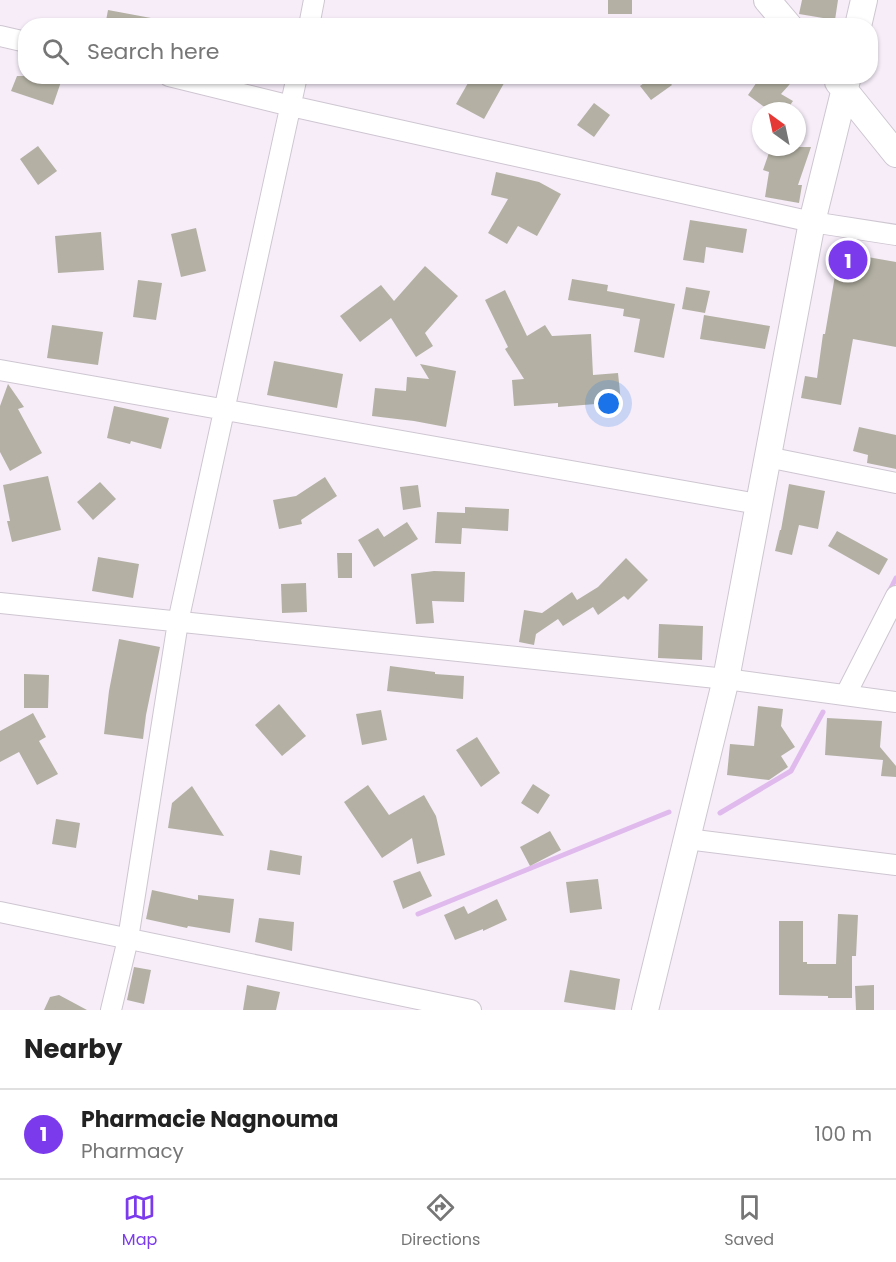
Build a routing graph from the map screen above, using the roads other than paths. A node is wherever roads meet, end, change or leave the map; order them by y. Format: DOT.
graph roads {
  1 [pos="314,0"];
  2 [pos="767,0"];
  3 [pos="864,0"];
  4 [pos="311,18"];
  5 [pos="782,18"];
  6 [pos="860,18"];
  7 [pos="0,36"];
  8 [pos="18,40"];
  9 [pos="201,84"];
  10 [pos="295,84"];
  11 [pos="841,84"];
  12 [pos="844,84"];
  13 [pos="291,106"];
  14 [pos="896,154"];
  15 [pos="812,222"];
  16 [pos="896,235"];
  17 [pos="0,370"];
  18 [pos="225,409"];
  19 [pos="767,456"];
  20 [pos="896,483"];
  21 [pos="758,504"];
  22 [pos="896,596"];
  23 [pos="0,603"];
  24 [pos="178,622"];
  25 [pos="726,679"];
  26 [pos="846,694"];
  27 [pos="896,702"];
  28 [pos="687,838"];
  29 [pos="896,865"];
  30 [pos="0,912"];
  31 [pos="128,939"];
  32 [pos="111,1010"];
  33 [pos="471,1010"];
  34 [pos="645,1010"];
  1 -- 4 [label="street"];
  2 -- 5 [label="street"];
  3 -- 6 [label="street"];
  7 -- 8 [label="street"];
  9 -- 13 [label="street"];
  10 -- 13 [label="street"];
  11 -- 15 [label="street"];
  12 -- 14 [label="street"];
  13 -- 15 [label="street"];
  13 -- 18 [label="street"];
  15 -- 16 [label="street"];
  15 -- 19 [label="street"];
  17 -- 18 [label="street"];
  18 -- 21 [label="street"];
  18 -- 24 [label="street"];
  19 -- 20 [label="street"];
  19 -- 21 [label="street"];
  21 -- 25 [label="street"];
  22 -- 26 [label="street"];
  23 -- 24 [label="street"];
  24 -- 25 [label="street"];
  24 -- 31 [label="street"];
  25 -- 26 [label="street"];
  25 -- 28 [label="street"];
  26 -- 27 [label="street"];
  28 -- 29 [label="street"];
  28 -- 34 [label="street"];
  30 -- 31 [label="street"];
  31 -- 32 [label="street"];
  31 -- 33 [label="street"];
}
